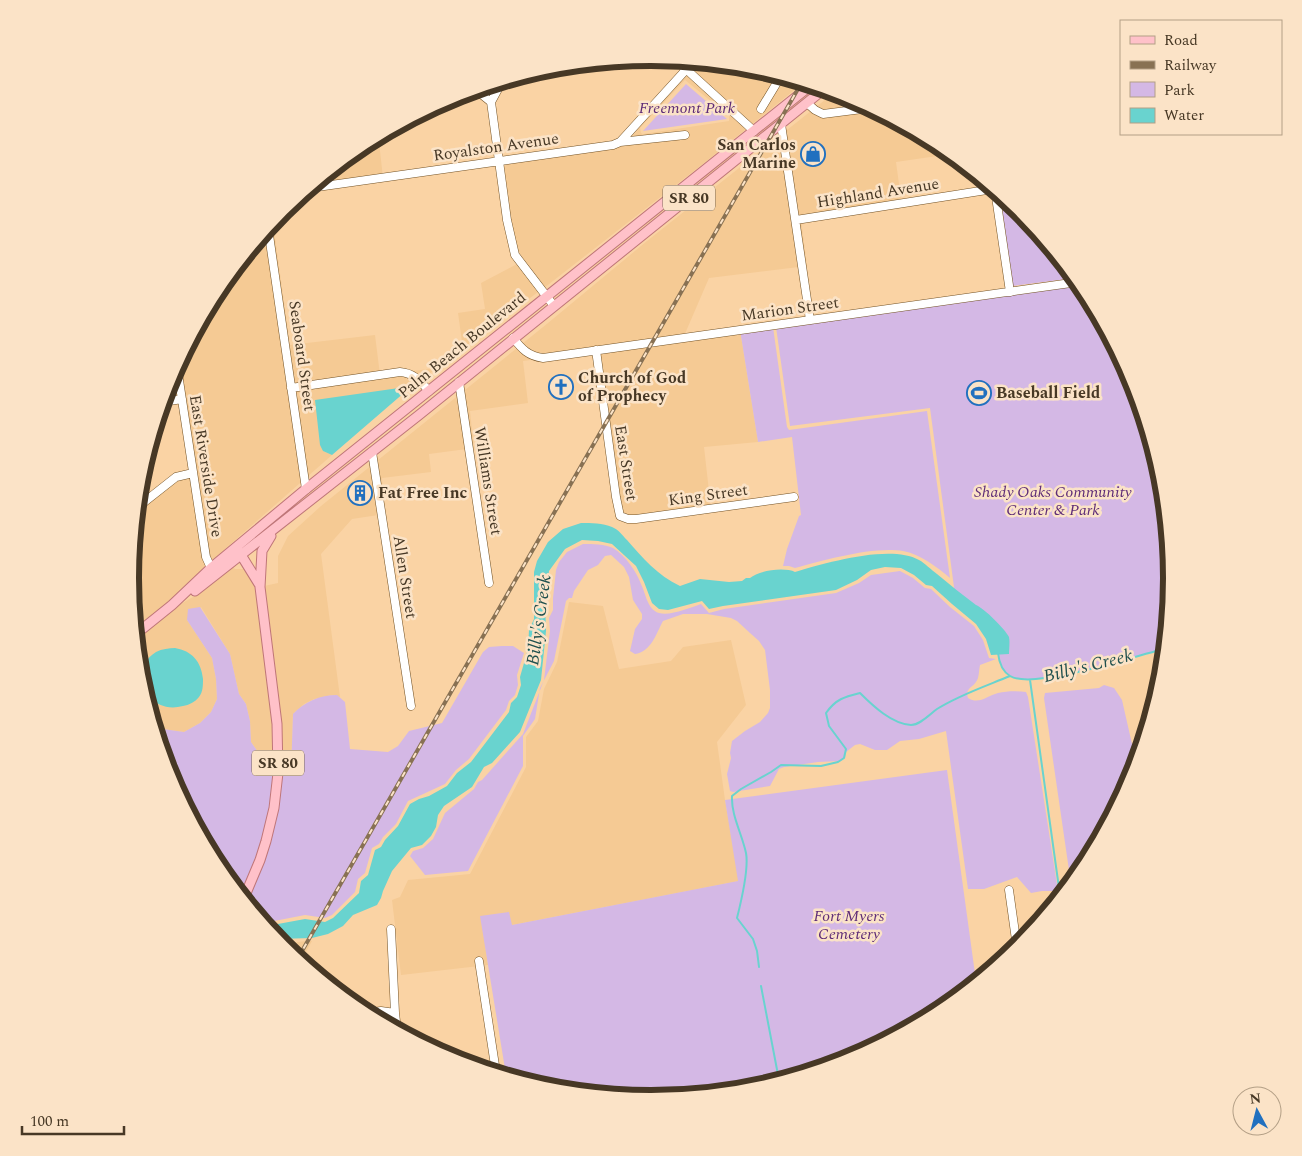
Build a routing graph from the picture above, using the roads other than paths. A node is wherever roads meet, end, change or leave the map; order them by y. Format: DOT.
graph roads {
  1 [pos="684,67"];
  2 [pos="686,69"];
  3 [pos="777,82"];
  4 [pos="497,90"];
  5 [pos="805,90"];
  6 [pos="812,92"];
  7 [pos="818,94"];
  8 [pos="482,95"];
  9 [pos="491,102"];
  10 [pos="807,103"];
  11 [pos="760,109"];
  12 [pos="857,110"];
  13 [pos="781,124"];
  14 [pos="754,131"];
  15 [pos="685,135"];
  16 [pos="620,142"];
  17 [pos="498,161"];
  18 [pos="322,186"];
  19 [pos="986,191"];
  20 [pos="695,193"];
  21 [pos="996,200"];
  22 [pos="796,220"];
  23 [pos="269,237"];
  24 [pos="1069,283"];
  25 [pos="1010,292"];
  26 [pos="546,296"];
  27 [pos="554,306"];
  28 [pos="810,320"];
  29 [pos="514,338"];
  30 [pos="596,350"];
  31 [pos="179,380"];
  32 [pos="459,382"];
  33 [pos="291,388"];
  34 [pos="429,391"];
  35 [pos="182,399"];
  36 [pos="171,401"];
  37 [pos="382,429"];
  38 [pos="372,452"];
  39 [pos="193,473"];
  40 [pos="306,489"];
  41 [pos="794,498"];
  42 [pos="146,501"];
  43 [pos="625,518"];
  44 [pos="281,524"];
  45 [pos="239,552"];
  46 [pos="212,568"];
  47 [pos="489,583"];
  48 [pos="260,587"];
  49 [pos="175,603"];
  50 [pos="142,629"];
  51 [pos="411,706"];
  52 [pos="1009,890"];
  53 [pos="247,892"];
  54 [pos="390,929"];
  55 [pos="1016,937"];
  56 [pos="479,961"];
  57 [pos="379,1011"];
  58 [pos="395,1013"];
  59 [pos="396,1022"];
  60 [pos="495,1065"];
  1 -- 2 [label="street"];
  2 -- 14 [label="street"];
  2 -- 16 [label="street"];
  3 -- 11 [label="street"];
  4 -- 9 [label="street"];
  5 -- 14 [label="main road, Palm Beach Boulevard / SR 80"];
  6 -- 10 [label="main road"];
  7 -- 10 [label="main road, Palm Beach Boulevard / SR 80"];
  8 -- 9 [label="street"];
  9 -- 17 [label="street"];
  10 -- 12 [label="street"];
  10 -- 13 [label="main road, Palm Beach Boulevard / SR 80"];
  13 -- 20 [label="main road, Palm Beach Boulevard / SR 80"];
  13 -- 22 [label="street"];
  14 -- 20 [label="main road"];
  14 -- 26 [label="main road, Palm Beach Boulevard / SR 80"];
  15 -- 16 [label="street, Royalston Avenue"];
  16 -- 17 [label="street, Royalston Avenue"];
  17 -- 18 [label="street, Royalston Avenue"];
  17 -- 26 [label="street"];
  19 -- 22 [label="street, Highland Avenue"];
  20 -- 27 [label="main road, Palm Beach Boulevard / SR 80"];
  21 -- 25 [label="street"];
  22 -- 28 [label="street"];
  23 -- 33 [label="street, Seaboard Street"];
  24 -- 25 [label="street, Marion Street"];
  25 -- 28 [label="street, Marion Street"];
  26 -- 27 [label="street"];
  26 -- 34 [label="main road, Palm Beach Boulevard / SR 80"];
  27 -- 29 [label="main road, Palm Beach Boulevard / SR 80"];
  28 -- 30 [label="street, Marion Street"];
  29 -- 30 [label="street, Marion Street"];
  29 -- 32 [label="main road, Palm Beach Boulevard / SR 80"];
  30 -- 43 [label="street, East Street"];
  31 -- 35 [label="street, East Riverside Drive"];
  32 -- 38 [label="main road, Palm Beach Boulevard / SR 80"];
  32 -- 47 [label="street, Williams Street"];
  33 -- 34 [label="street"];
  33 -- 40 [label="street, Seaboard Street"];
  34 -- 37 [label="main road, Palm Beach Boulevard / SR 80"];
  35 -- 36 [label="street"];
  35 -- 39 [label="street, East Riverside Drive"];
  37 -- 38 [label="main road"];
  37 -- 40 [label="main road, Palm Beach Boulevard / SR 80"];
  38 -- 44 [label="main road, Palm Beach Boulevard / SR 80"];
  38 -- 51 [label="street, Allen Street"];
  39 -- 42 [label="street"];
  39 -- 46 [label="street, East Riverside Drive"];
  40 -- 45 [label="main road, Palm Beach Boulevard / SR 80"];
  41 -- 43 [label="street, King Street"];
  44 -- 45 [label="main road"];
  44 -- 48 [label="main road, SR 80"];
  45 -- 46 [label="main road, Palm Beach Boulevard / SR 80"];
  45 -- 48 [label="main road"];
  45 -- 49 [label="main road"];
  46 -- 49 [label="main road, Palm Beach Boulevard / SR 80"];
  48 -- 53 [label="main road, SR 80"];
  49 -- 50 [label="main road, Palm Beach Boulevard / SR 80"];
  52 -- 55 [label="street"];
  54 -- 58 [label="street"];
  56 -- 60 [label="street"];
  57 -- 58 [label="street"];
  58 -- 59 [label="street"];
}
